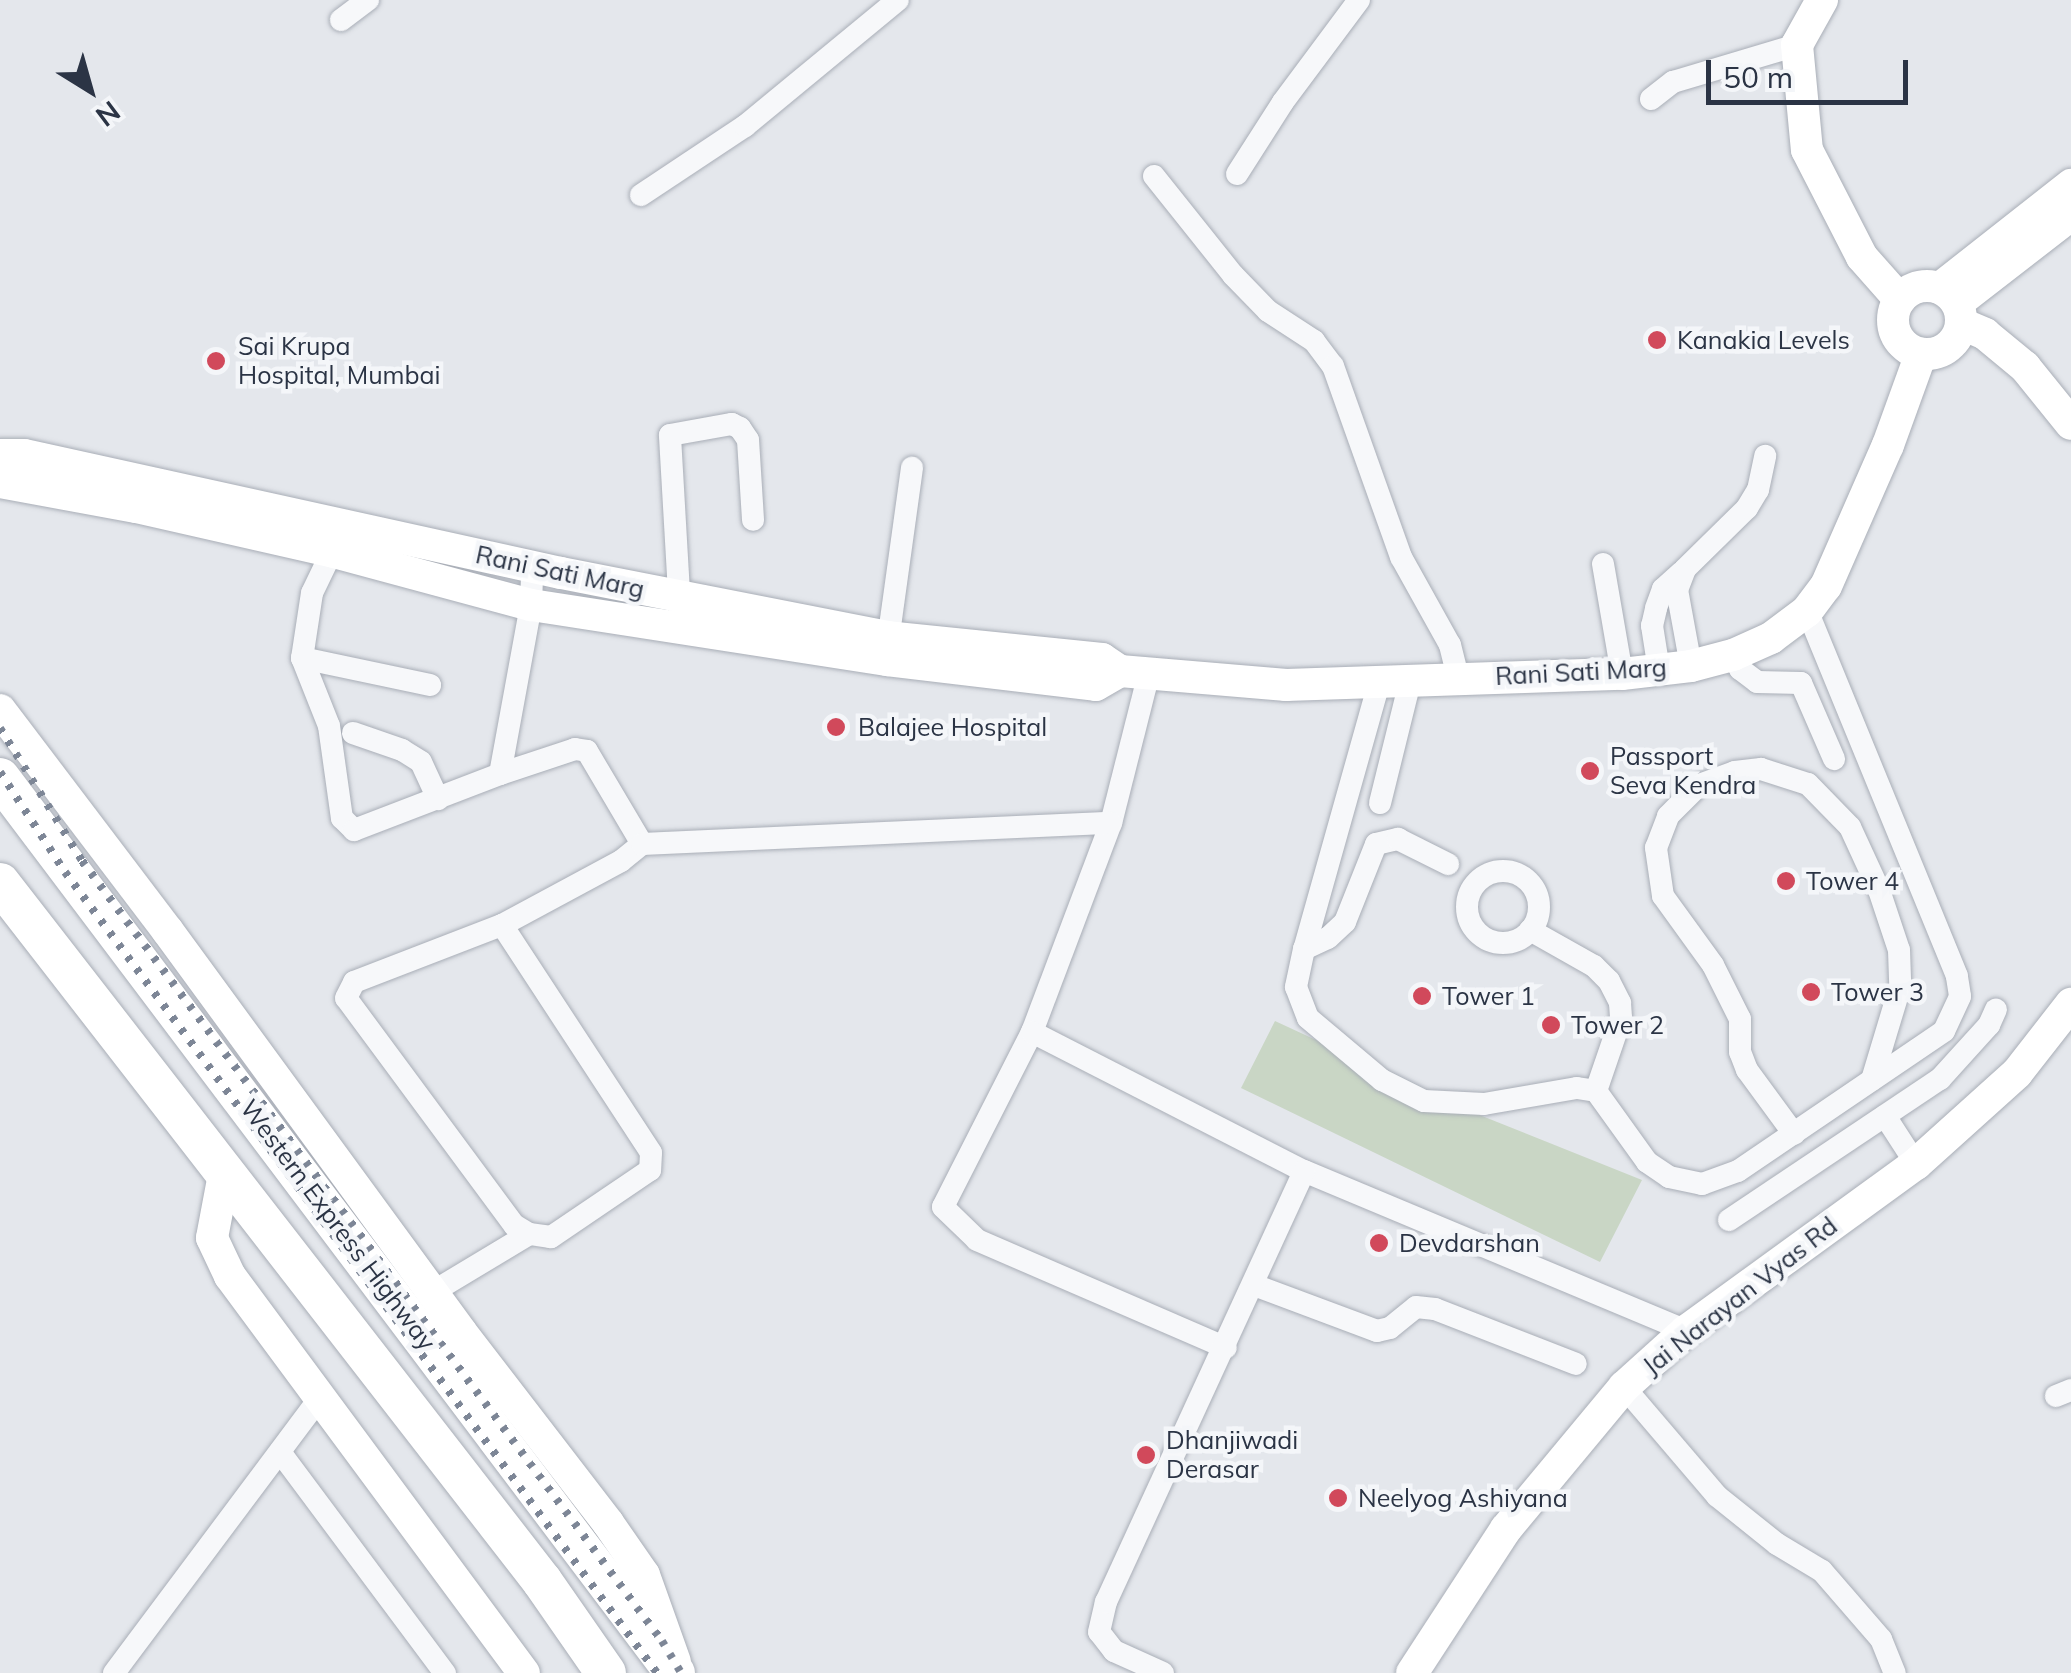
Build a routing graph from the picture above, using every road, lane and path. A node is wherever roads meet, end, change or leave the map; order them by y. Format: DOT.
graph roads {
  1 [pos="368,0"];
  2 [pos="898,0"];
  3 [pos="1359,0"];
  4 [pos="1822,0"];
  5 [pos="340,20"];
  6 [pos="1798,45"];
  7 [pos="1650,99"];
  8 [pos="1237,174"];
  9 [pos="1154,176"];
  10 [pos="641,195"];
  11 [pos="2067,202"];
  12 [pos="1900,300"];
  13 [pos="1953,305"];
  14 [pos="1921,354"];
  15 [pos="2071,424"];
  16 [pos="0,455"];
  17 [pos="1765,456"];
  18 [pos="912,468"];
  19 [pos="0,482"];
  20 [pos="212,510"];
  21 [pos="753,520"];
  22 [pos="338,537"];
  23 [pos="1603,564"];
  24 [pos="532,567"];
  25 [pos="1685,569"];
  26 [pos="531,606"];
  27 [pos="1807,611"];
  28 [pos="680,612"];
  29 [pos="887,648"];
  30 [pos="1733,655"];
  31 [pos="302,658"];
  32 [pos="1675,668"];
  33 [pos="1134,672"];
  34 [pos="1622,674"];
  35 [pos="1458,678"];
  36 [pos="1394,682"];
  37 [pos="430,685"];
  38 [pos="0,710"];
  39 [pos="353,734"];
  40 [pos="1834,760"];
  41 [pos="500,774"];
  42 [pos="0,778"];
  43 [pos="438,799"];
  44 [pos="1380,803"];
  45 [pos="1111,823"];
  46 [pos="642,844"];
  47 [pos="1448,864"];
  48 [pos="0,883"];
  49 [pos="502,925"];
  50 [pos="1530,930"];
  51 [pos="1304,949"];
  52 [pos="2071,1004"];
  53 [pos="1996,1009"];
  54 [pos="1032,1032"];
  55 [pos="1872,1080"];
  56 [pos="1596,1091"];
  57 [pos="1885,1116"];
  58 [pos="1794,1134"];
  59 [pos="1916,1164"];
  60 [pos="225,1169"];
  61 [pos="1304,1171"];
  62 [pos="1729,1220"];
  63 [pos="528,1234"];
  64 [pos="1254,1286"];
  65 [pos="431,1293"];
  66 [pos="1686,1331"];
  67 [pos="1226,1348"];
  68 [pos="1576,1364"];
  69 [pos="478,1382"];
  70 [pos="1624,1386"];
  71 [pos="322,1395"];
  72 [pos="280,1452"];
  73 [pos="614,1594"];
  74 [pos="572,1625"];
  75 [pos="114,1673"];
  76 [pos="445,1673"];
  77 [pos="524,1673"];
  78 [pos="606,1673"];
  79 [pos="677,1673"];
  80 [pos="1163,1673"];
  81 [pos="1412,1673"];
  82 [pos="1894,1673"];
  1 -- 5 [label="street"];
  2 -- 10 [label="street"];
  3 -- 8 [label="street"];
  4 -- 6 [label="street"];
  6 -- 7 [label="street"];
  6 -- 12 [label="street"];
  9 -- 35 [label="street"];
  11 -- 13 [label="street"];
  12 -- 13 [label="street"];
  12 -- 14 [label="street"];
  13 -- 14 [label="street"];
  13 -- 15 [label="street"];
  14 -- 27 [label="street, Rani Sati Marg"];
  16 -- 20 [label="street, Rani Sati Marg"];
  17 -- 25 [label="street"];
  18 -- 29 [label="street"];
  19 -- 20 [label="street, Rani Sati Marg"];
  20 -- 22 [label="street, Rani Sati Marg"];
  21 -- 28 [label="street"];
  22 -- 24 [label="street, Rani Sati Marg"];
  22 -- 26 [label="street, Rani Sati Marg"];
  22 -- 31 [label="street"];
  23 -- 34 [label="street"];
  24 -- 26 [label="street"];
  24 -- 28 [label="street, Rani Sati Marg"];
  25 -- 32 [label="street"];
  25 -- 32 [label="street"];
  26 -- 28 [label="street, Rani Sati Marg"];
  26 -- 41 [label="street"];
  27 -- 30 [label="street, Rani Sati Marg"];
  27 -- 55 [label="street"];
  28 -- 29 [label="street, Rani Sati Marg"];
  29 -- 33 [label="street, Rani Sati Marg"];
  30 -- 32 [label="street, Rani Sati Marg"];
  30 -- 40 [label="street"];
  31 -- 37 [label="street"];
  31 -- 43 [label="street"];
  32 -- 34 [label="street, Rani Sati Marg"];
  33 -- 36 [label="street, Rani Sati Marg"];
  33 -- 45 [label="street"];
  34 -- 35 [label="street, Rani Sati Marg"];
  35 -- 36 [label="street, Rani Sati Marg"];
  36 -- 44 [label="street"];
  36 -- 51 [label="street"];
  38 -- 65 [label="street"];
  39 -- 43 [label="street"];
  41 -- 43 [label="street"];
  41 -- 46 [label="street"];
  42 -- 69 [label="highway, Western Express Highway"];
  45 -- 46 [label="street"];
  45 -- 54 [label="street"];
  46 -- 49 [label="street"];
  47 -- 51 [label="street"];
  48 -- 60 [label="highway"];
  49 -- 63 [label="street"];
  49 -- 63 [label="street"];
  50 -- 56 [label="street"];
  51 -- 56 [label="street"];
  52 -- 59 [label="street, Jai Narayan Vyas Rd"];
  53 -- 57 [label="street"];
  54 -- 61 [label="street"];
  54 -- 67 [label="street"];
  55 -- 58 [label="street"];
  55 -- 58 [label="street"];
  56 -- 58 [label="street"];
  57 -- 59 [label="street"];
  57 -- 62 [label="street"];
  59 -- 66 [label="street, Jai Narayan Vyas Rd"];
  60 -- 71 [label="street"];
  60 -- 74 [label="highway"];
  61 -- 64 [label="street"];
  61 -- 66 [label="street"];
  63 -- 65 [label="street"];
  64 -- 67 [label="street"];
  64 -- 68 [label="street"];
  65 -- 69 [label="street"];
  66 -- 70 [label="street, Jai Narayan Vyas Rd"];
  67 -- 80 [label="street"];
  69 -- 73 [label="highway, Western Express Highway"];
  69 -- 79 [label="street"];
  70 -- 81 [label="street, Jai Narayan Vyas Rd"];
  70 -- 82 [label="street"];
  71 -- 72 [label="street"];
  71 -- 77 [label="street"];
  72 -- 75 [label="street"];
  72 -- 76 [label="street"];
  73 -- 74 [label="highway"];
  73 -- 79 [label="highway, Western Express Highway"];
  74 -- 78 [label="highway"];
}
